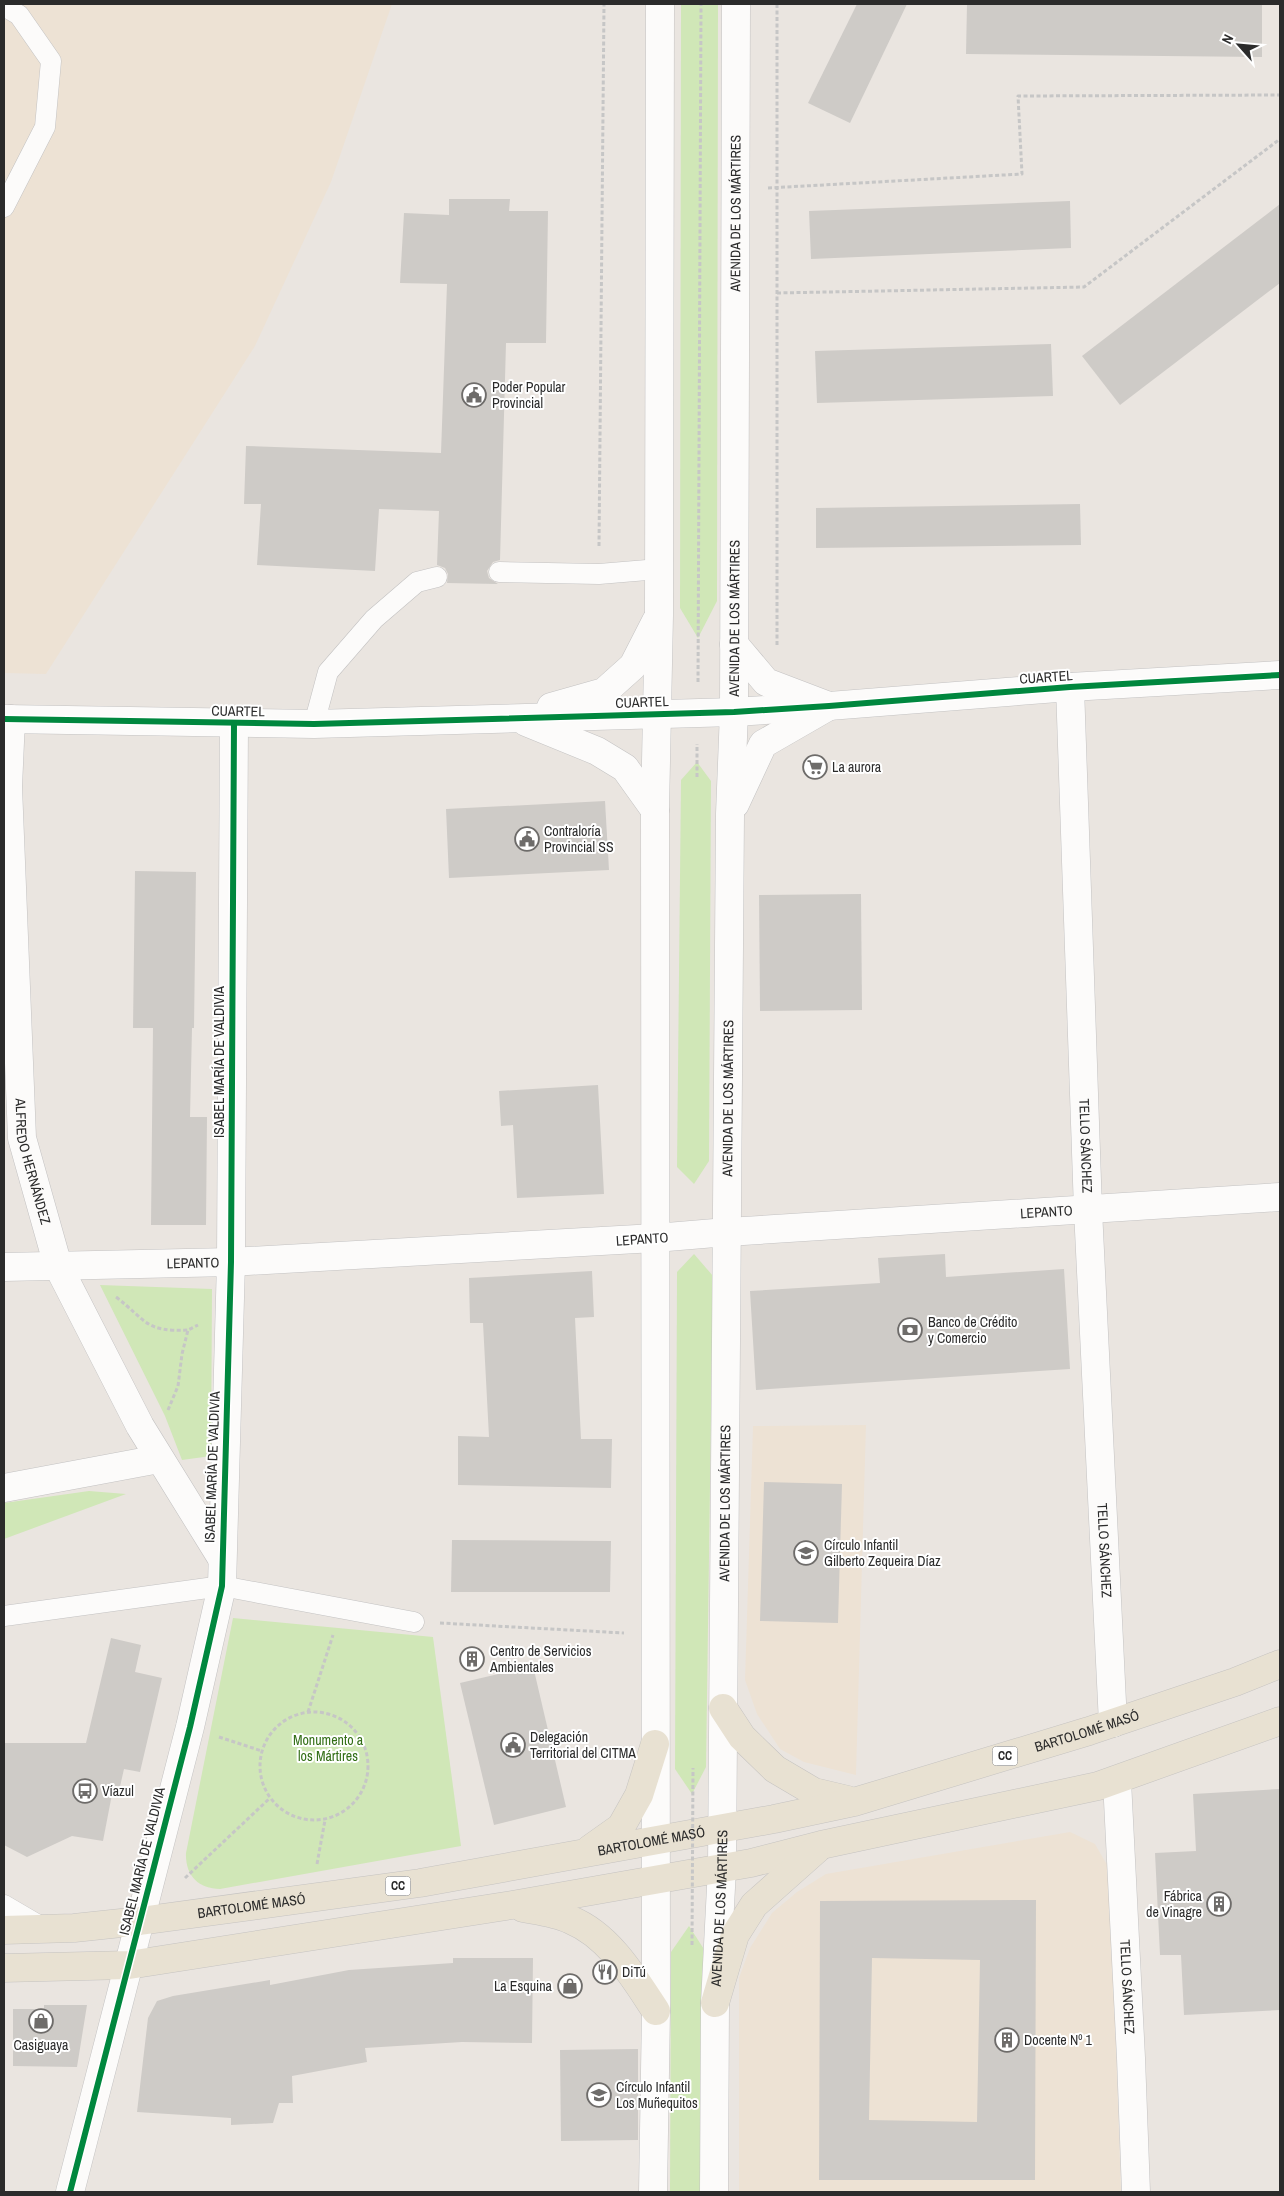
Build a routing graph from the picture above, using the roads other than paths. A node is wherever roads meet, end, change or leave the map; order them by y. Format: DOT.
graph roads {
  1 [pos="660,4"];
  2 [pos="736,4"];
  3 [pos="4,6"];
  4 [pos="4,207"];
  5 [pos="659,569"];
  6 [pos="499,572"];
  7 [pos="437,578"];
  8 [pos="659,615"];
  9 [pos="734,644"];
  10 [pos="1280,675"];
  11 [pos="1070,687"];
  12 [pos="829,706"];
  13 [pos="734,712"];
  14 [pos="655,714"];
  15 [pos="515,718"];
  16 [pos="7,719"];
  17 [pos="234,723"];
  18 [pos="314,724"];
  19 [pos="655,810"];
  20 [pos="730,814"];
  21 [pos="1280,1197"];
  22 [pos="1088,1210"];
  23 [pos="726,1232"];
  24 [pos="656,1238"];
  25 [pos="231,1262"];
  26 [pos="58,1266"];
  27 [pos="4,1267"];
  28 [pos="160,1458"];
  29 [pos="4,1488"];
  30 [pos="221,1557"];
  31 [pos="222,1586"];
  32 [pos="4,1616"];
  33 [pos="414,1622"];
  34 [pos="1280,1664"];
  35 [pos="723,1708"];
  36 [pos="1280,1721"];
  37 [pos="1114,1723"];
  38 [pos="655,1744"];
  39 [pos="1117,1781"];
  40 [pos="854,1802"];
  41 [pos="723,1828"];
  42 [pos="655,1840"];
  43 [pos="821,1845"];
  44 [pos="582,1854"];
  45 [pos="722,1868"];
  46 [pos="655,1880"];
  47 [pos="4,1905"];
  48 [pos="512,1905"];
  49 [pos="140,1921"];
  50 [pos="45,1929"];
  51 [pos="4,1930"];
  52 [pos="129,1965"];
  53 [pos="4,1968"];
  54 [pos="715,2003"];
  55 [pos="656,2011"];
  56 [pos="70,2192"];
  57 [pos="654,2192"];
  58 [pos="714,2192"];
  59 [pos="1136,2192"];
  1 -- 5 [label="street"];
  2 -- 9 [label="street, AVENIDA DE LOS MÁRTIRES"];
  3 -- 4 [label="lane"];
  5 -- 6 [label="lane"];
  5 -- 8 [label="street"];
  7 -- 18 [label="lane"];
  8 -- 14 [label="street"];
  8 -- 15 [label="street"];
  9 -- 12 [label="street"];
  9 -- 13 [label="street, AVENIDA DE LOS MÁRTIRES"];
  10 -- 11 [label="street, CUARTEL"];
  11 -- 12 [label="street, CUARTEL"];
  11 -- 22 [label="street, TELLO SÁNCHEZ"];
  12 -- 13 [label="street, CUARTEL"];
  12 -- 20 [label="street"];
  13 -- 14 [label="street, CUARTEL"];
  13 -- 20 [label="street, AVENIDA DE LOS MÁRTIRES"];
  14 -- 15 [label="street, CUARTEL"];
  14 -- 19 [label="street"];
  15 -- 18 [label="street, CUARTEL"];
  15 -- 19 [label="street"];
  16 -- 17 [label="street, CUARTEL"];
  16 -- 26 [label="street, ALFREDO HERNÁNDEZ"];
  17 -- 18 [label="street, CUARTEL"];
  17 -- 25 [label="street, ISABEL MARÍA DE VALDIVIA"];
  19 -- 24 [label="street"];
  20 -- 23 [label="street, AVENIDA DE LOS MÁRTIRES"];
  21 -- 22 [label="street, LEPANTO"];
  22 -- 23 [label="street, LEPANTO"];
  22 -- 37 [label="street, TELLO SÁNCHEZ"];
  23 -- 24 [label="street, LEPANTO"];
  23 -- 35 [label="street, AVENIDA DE LOS MÁRTIRES"];
  24 -- 25 [label="street, LEPANTO"];
  24 -- 38 [label="street"];
  25 -- 26 [label="street, LEPANTO"];
  25 -- 30 [label="street, ISABEL MARÍA DE VALDIVIA"];
  26 -- 27 [label="street, LEPANTO"];
  26 -- 28 [label="street, ALFREDO HERNÁNDEZ"];
  28 -- 29 [label="street"];
  28 -- 30 [label="street, ALFREDO HERNÁNDEZ"];
  30 -- 31 [label="street, ISABEL MARÍA DE VALDIVIA"];
  31 -- 32 [label="lane"];
  31 -- 33 [label="lane"];
  31 -- 49 [label="street, ISABEL MARÍA DE VALDIVIA"];
  34 -- 37 [label="main road, BARTOLOMÉ MASÓ / CC"];
  35 -- 40 [label="main road"];
  35 -- 41 [label="street, AVENIDA DE LOS MÁRTIRES"];
  36 -- 39 [label="main road"];
  37 -- 40 [label="main road, BARTOLOMÉ MASÓ / CC"];
  38 -- 42 [label="street"];
  38 -- 44 [label="main road"];
  39 -- 43 [label="main road"];
  39 -- 59 [label="street, TELLO SÁNCHEZ"];
  40 -- 41 [label="main road, BARTOLOMÉ MASÓ / CC"];
  41 -- 42 [label="main road, BARTOLOMÉ MASÓ / CC"];
  41 -- 45 [label="street, AVENIDA DE LOS MÁRTIRES"];
  42 -- 44 [label="main road, BARTOLOMÉ MASÓ / CC"];
  42 -- 46 [label="street"];
  43 -- 45 [label="main road"];
  43 -- 54 [label="main road"];
  44 -- 49 [label="main road, BARTOLOMÉ MASÓ / CC"];
  45 -- 46 [label="main road"];
  45 -- 54 [label="street, AVENIDA DE LOS MÁRTIRES"];
  46 -- 48 [label="main road"];
  46 -- 55 [label="street"];
  47 -- 50 [label="lane"];
  48 -- 52 [label="main road"];
  48 -- 55 [label="main road"];
  49 -- 50 [label="main road, BARTOLOMÉ MASÓ / CC"];
  49 -- 52 [label="street, ISABEL MARÍA DE VALDIVIA"];
  50 -- 51 [label="main road, BARTOLOMÉ MASÓ / CC"];
  52 -- 53 [label="main road"];
  52 -- 56 [label="street, ISABEL MARÍA DE VALDIVIA"];
  54 -- 58 [label="street, AVENIDA DE LOS MÁRTIRES"];
  55 -- 57 [label="street"];
}
